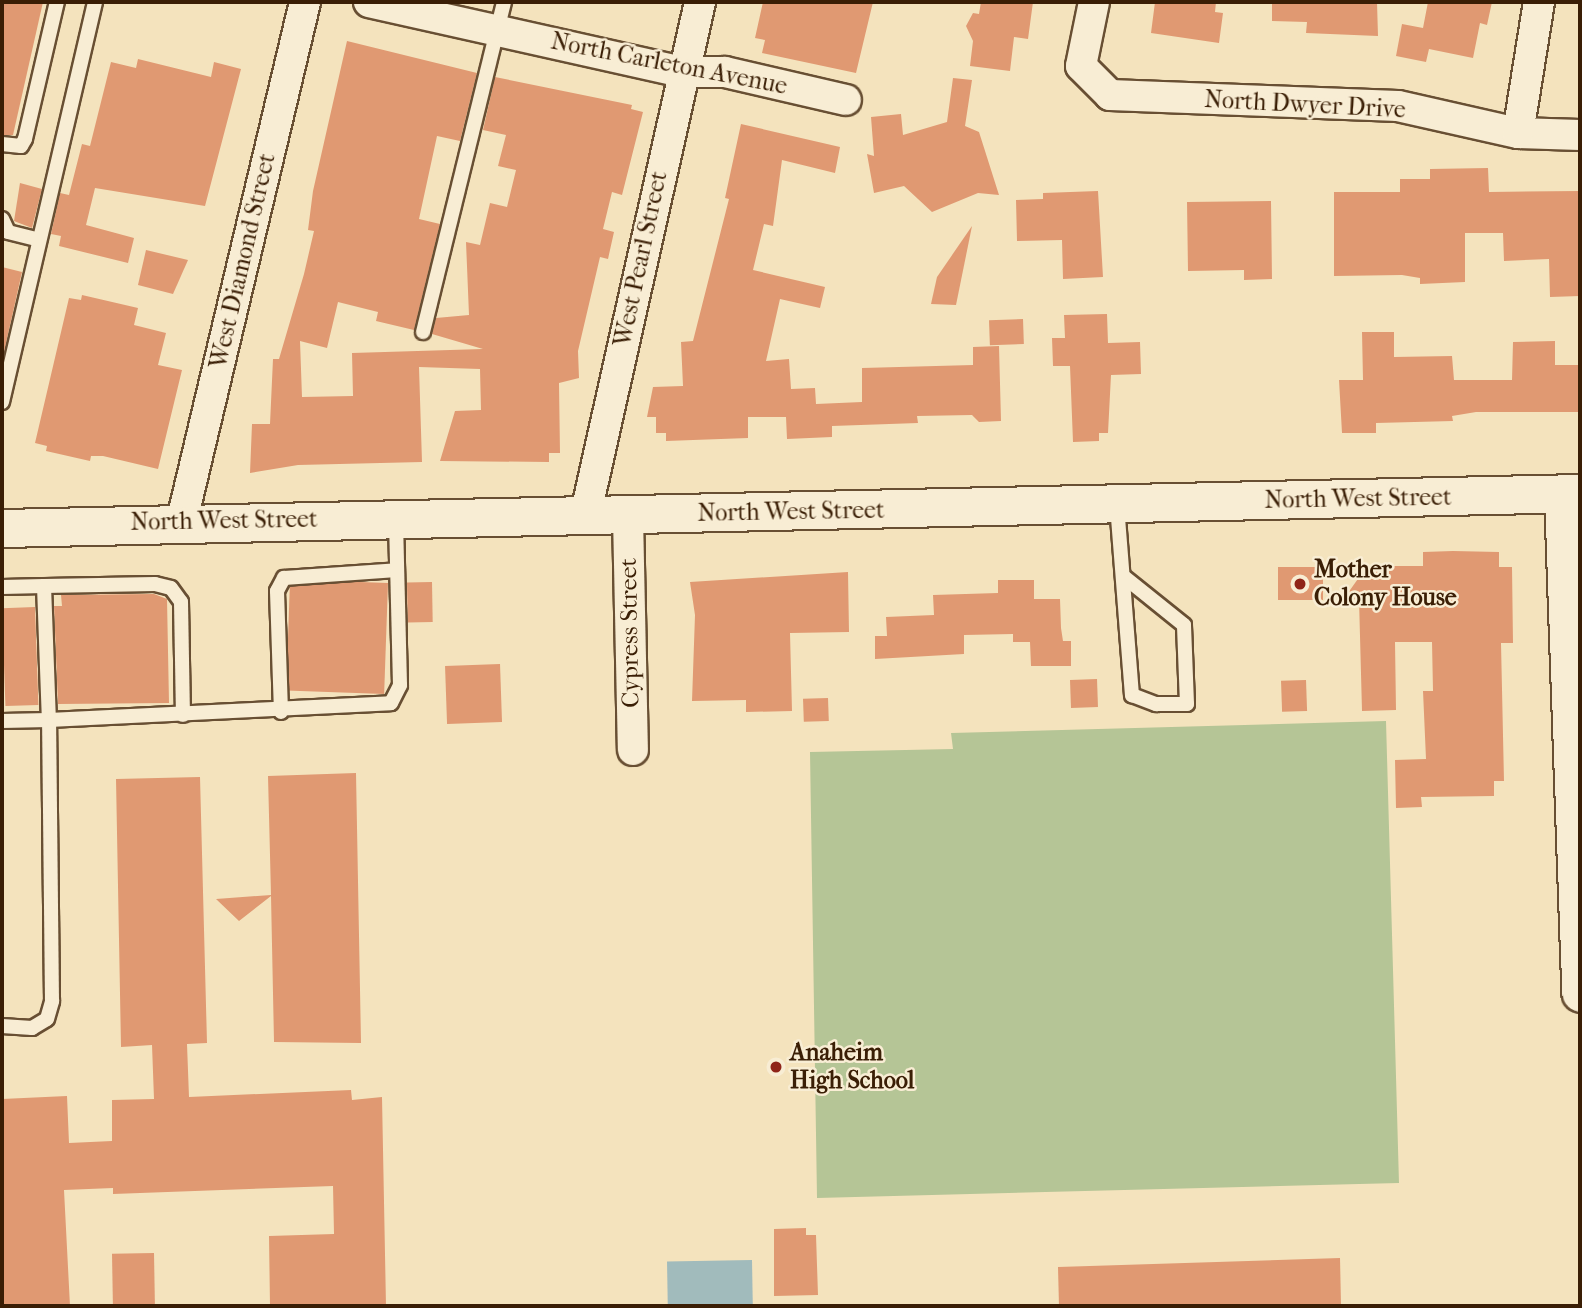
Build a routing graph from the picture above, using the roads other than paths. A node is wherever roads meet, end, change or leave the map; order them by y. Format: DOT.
graph roads {
  1 [pos="57,2"];
  2 [pos="95,2"];
  3 [pos="305,2"];
  4 [pos="369,2"];
  5 [pos="700,2"];
  6 [pos="1094,2"];
  7 [pos="1539,2"];
  8 [pos="501,16"];
  9 [pos="683,72"];
  10 [pos="846,100"];
  11 [pos="1518,133"];
  12 [pos="1580,135"];
  13 [pos="2,144"];
  14 [pos="2,219"];
  15 [pos="40,240"];
  16 [pos="423,332"];
  17 [pos="2,401"];
  18 [pos="1571,494"];
  19 [pos="1117,505"];
  20 [pos="628,516"];
  21 [pos="584,517"];
  22 [pos="396,518"];
  23 [pos="181,520"];
  24 [pos="2,528"];
  25 [pos="397,569"];
  26 [pos="1123,576"];
  27 [pos="44,586"];
  28 [pos="2,587"];
  29 [pos="281,712"];
  30 [pos="183,715"];
  31 [pos="49,720"];
  32 [pos="2,721"];
  33 [pos="633,750"];
  34 [pos="1580,993"];
  35 [pos="2,1026"];
  1 -- 13 [label="lane"];
  2 -- 15 [label="lane"];
  3 -- 23 [label="street, West Diamond Street"];
  4 -- 8 [label="street, North Carleton Avenue"];
  5 -- 9 [label="street, West Pearl Street"];
  6 -- 11 [label="street, North Dwyer Drive"];
  7 -- 11 [label="street"];
  8 -- 9 [label="street, North Carleton Avenue"];
  8 -- 16 [label="lane"];
  9 -- 10 [label="street, North Carleton Avenue"];
  9 -- 21 [label="street, West Pearl Street"];
  11 -- 12 [label="street, North Dwyer Drive"];
  14 -- 15 [label="lane"];
  15 -- 17 [label="lane"];
  18 -- 19 [label="street, North West Street"];
  18 -- 34 [label="street"];
  19 -- 20 [label="street, North West Street"];
  19 -- 26 [label="lane"];
  20 -- 21 [label="street, North West Street"];
  20 -- 33 [label="street, Cypress Street"];
  21 -- 22 [label="street, North West Street"];
  22 -- 23 [label="street, North West Street"];
  22 -- 25 [label="lane"];
  23 -- 24 [label="street, North West Street"];
  25 -- 29 [label="lane"];
  25 -- 29 [label="lane"];
  26 -- 26 [label="lane"];
  27 -- 28 [label="lane"];
  27 -- 30 [label="lane"];
  27 -- 31 [label="lane"];
  29 -- 30 [label="lane"];
  30 -- 31 [label="lane"];
  31 -- 32 [label="lane"];
  31 -- 35 [label="lane"];
}
